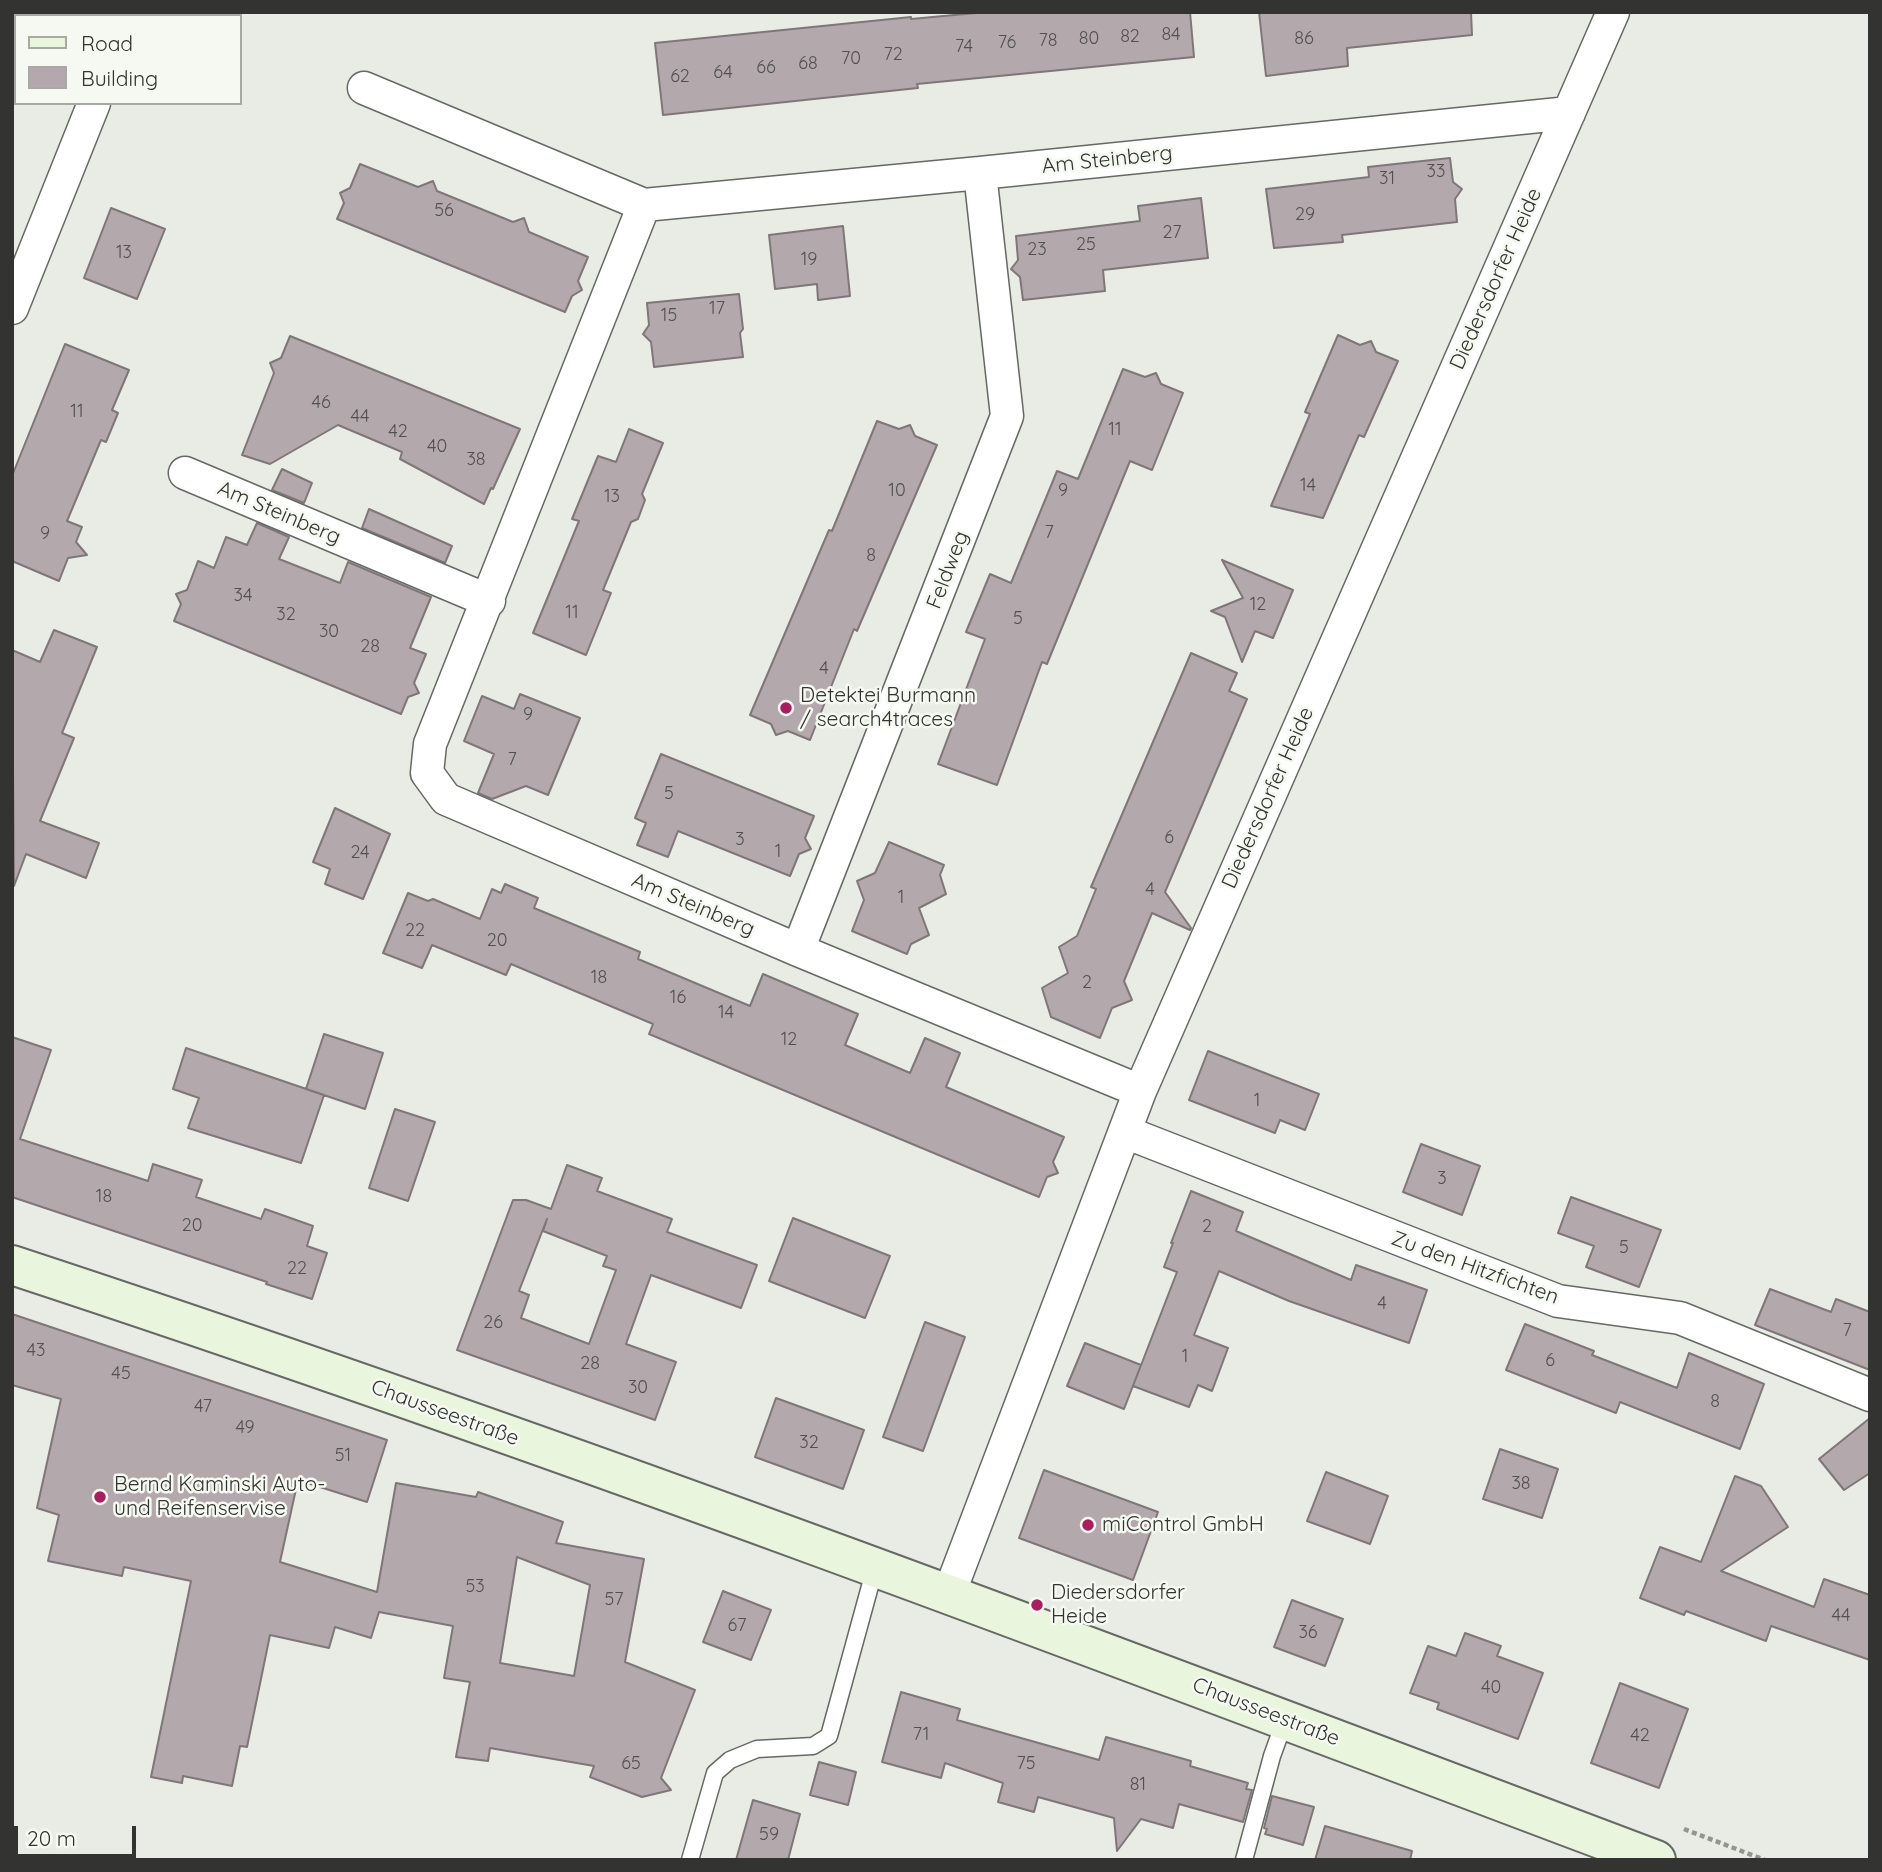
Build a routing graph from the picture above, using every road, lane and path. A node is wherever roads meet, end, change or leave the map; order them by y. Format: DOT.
graph roads {
  1 [pos="1613,12"];
  2 [pos="364,88"];
  3 [pos="92,105"];
  4 [pos="1569,113"];
  5 [pos="980,173"];
  6 [pos="644,205"];
  7 [pos="12,308"];
  8 [pos="186,473"];
  9 [pos="489,601"];
  10 [pos="798,950"];
  11 [pos="1140,1091"];
  12 [pos="1125,1132"];
  13 [pos="12,1265"];
  14 [pos="1870,1395"];
  15 [pos="875,1566"];
  16 [pos="950,1594"];
  17 [pos="1285,1720"];
  18 [pos="690,1860"];
  19 [pos="1244,1860"];
  20 [pos="1656,1860"];
  1 -- 4 [label="street, Diedersdorfer Heide"];
  2 -- 6 [label="street, Am Steinberg"];
  3 -- 7 [label="street"];
  4 -- 5 [label="street, Am Steinberg"];
  4 -- 11 [label="street, Diedersdorfer Heide"];
  5 -- 6 [label="street, Am Steinberg"];
  5 -- 10 [label="street, Feldweg"];
  6 -- 9 [label="street, Am Steinberg"];
  8 -- 9 [label="street, Am Steinberg"];
  9 -- 10 [label="street, Am Steinberg"];
  10 -- 11 [label="street, Am Steinberg"];
  11 -- 12 [label="street, Diedersdorfer Heide"];
  12 -- 14 [label="street, Zu den Hitzfichten"];
  12 -- 16 [label="street, Diedersdorfer Heide"];
  13 -- 15 [label="main road, Chausseestraße"];
  15 -- 16 [label="main road, Chausseestraße"];
  15 -- 18 [label="lane"];
  16 -- 17 [label="main road, Chausseestraße"];
  17 -- 19 [label="lane"];
  17 -- 20 [label="main road, Chausseestraße"];
}
